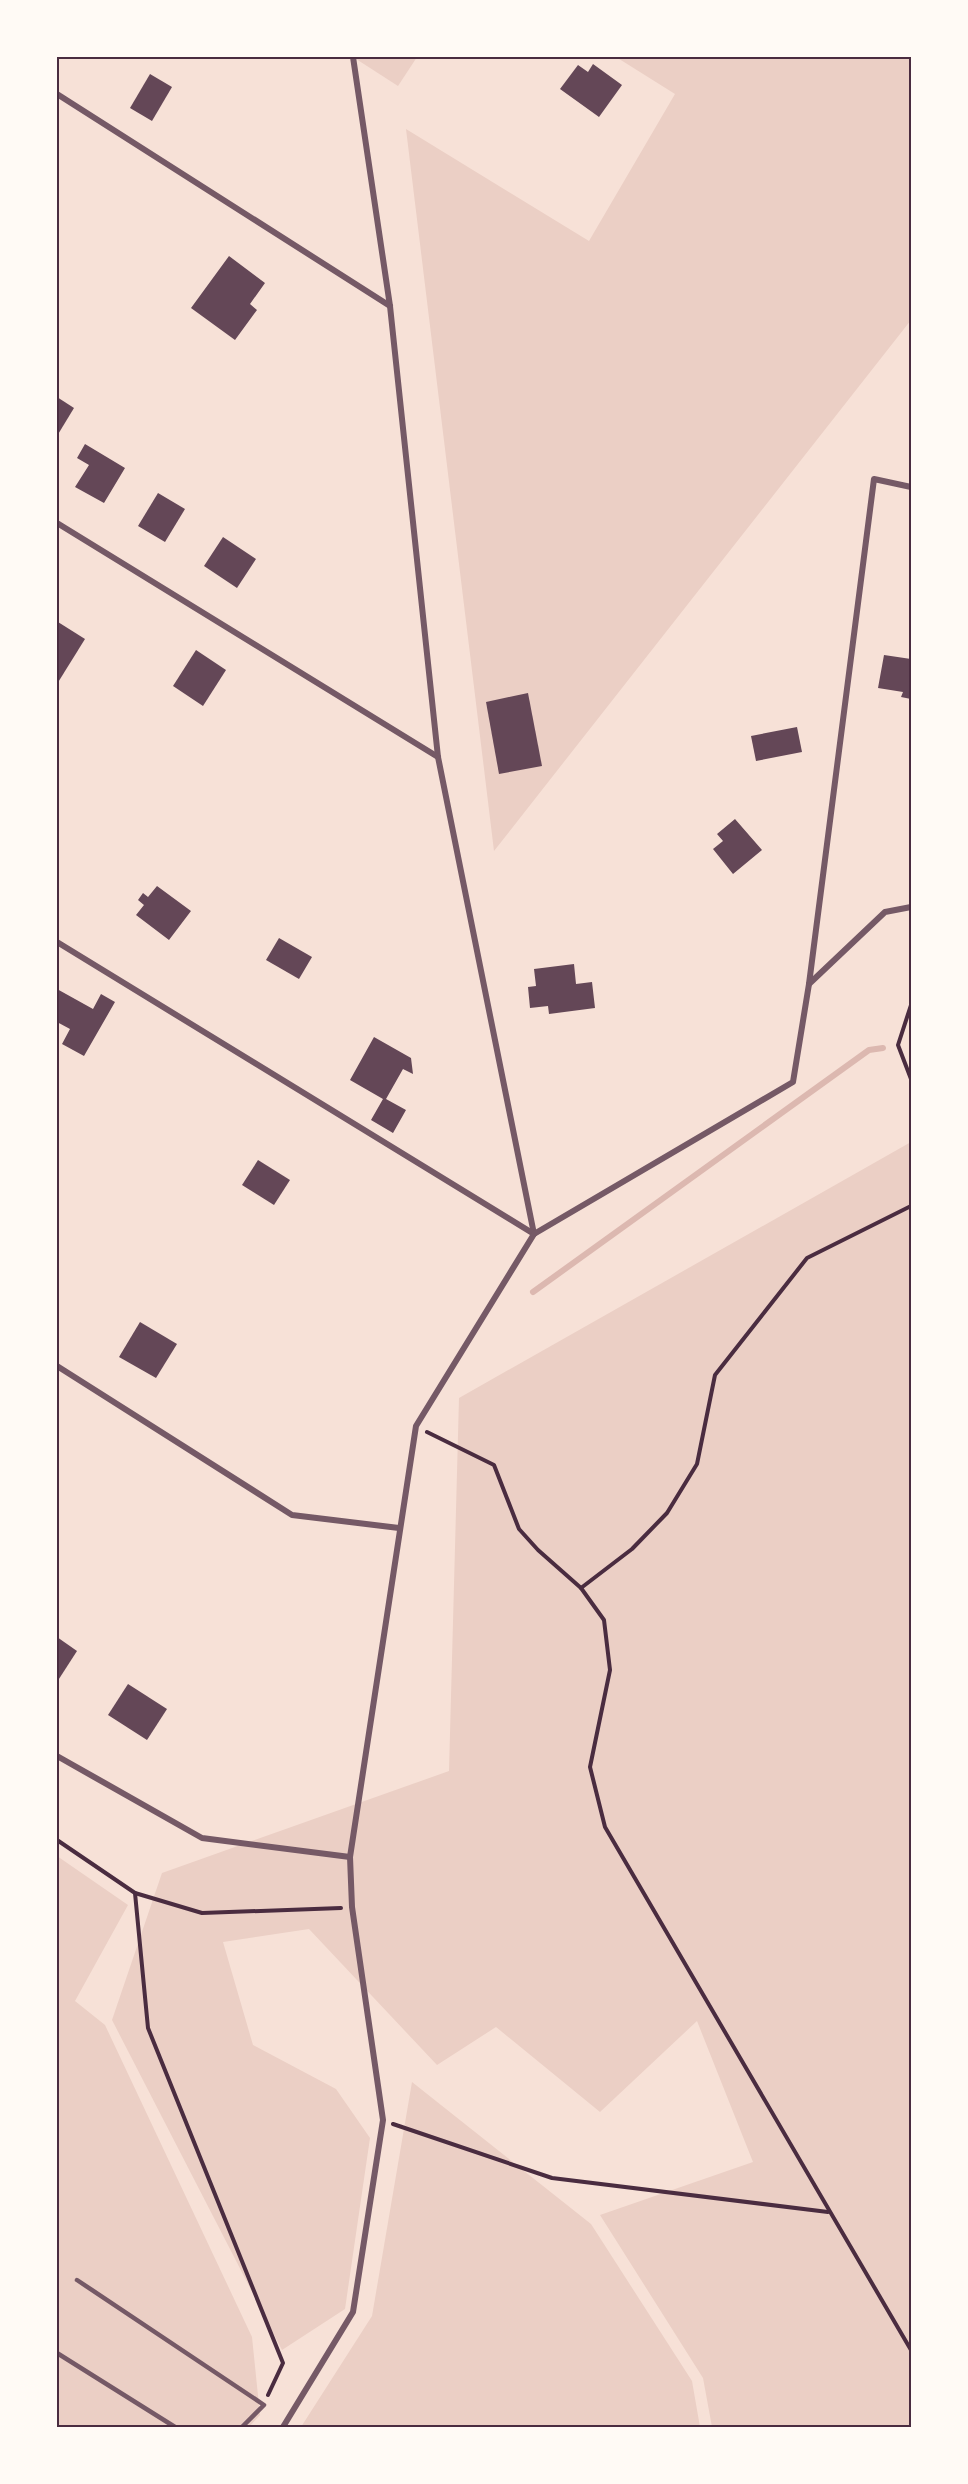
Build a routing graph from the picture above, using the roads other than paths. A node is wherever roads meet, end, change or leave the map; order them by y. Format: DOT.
graph roads {
  1 [pos="353,57"];
  2 [pos="57,94"];
  3 [pos="390,306"];
  4 [pos="911,487"];
  5 [pos="57,523"];
  6 [pos="438,757"];
  7 [pos="911,907"];
  8 [pos="57,942"];
  9 [pos="809,984"];
  10 [pos="534,1234"];
  11 [pos="57,1366"];
  12 [pos="399,1528"];
  13 [pos="57,1756"];
  14 [pos="350,1857"];
  15 [pos="77,2280"];
  16 [pos="57,2353"];
  17 [pos="175,2427"];
  18 [pos="242,2427"];
  19 [pos="283,2427"];
  1 -- 3 [label="street"];
  2 -- 3 [label="street"];
  3 -- 6 [label="street"];
  4 -- 9 [label="street"];
  5 -- 6 [label="street"];
  6 -- 10 [label="street"];
  7 -- 9 [label="street"];
  8 -- 10 [label="street"];
  9 -- 10 [label="street"];
  10 -- 12 [label="street"];
  11 -- 12 [label="street"];
  12 -- 14 [label="street"];
  13 -- 14 [label="street"];
  14 -- 19 [label="street"];
  15 -- 18 [label="lane"];
  16 -- 17 [label="lane"];
}
